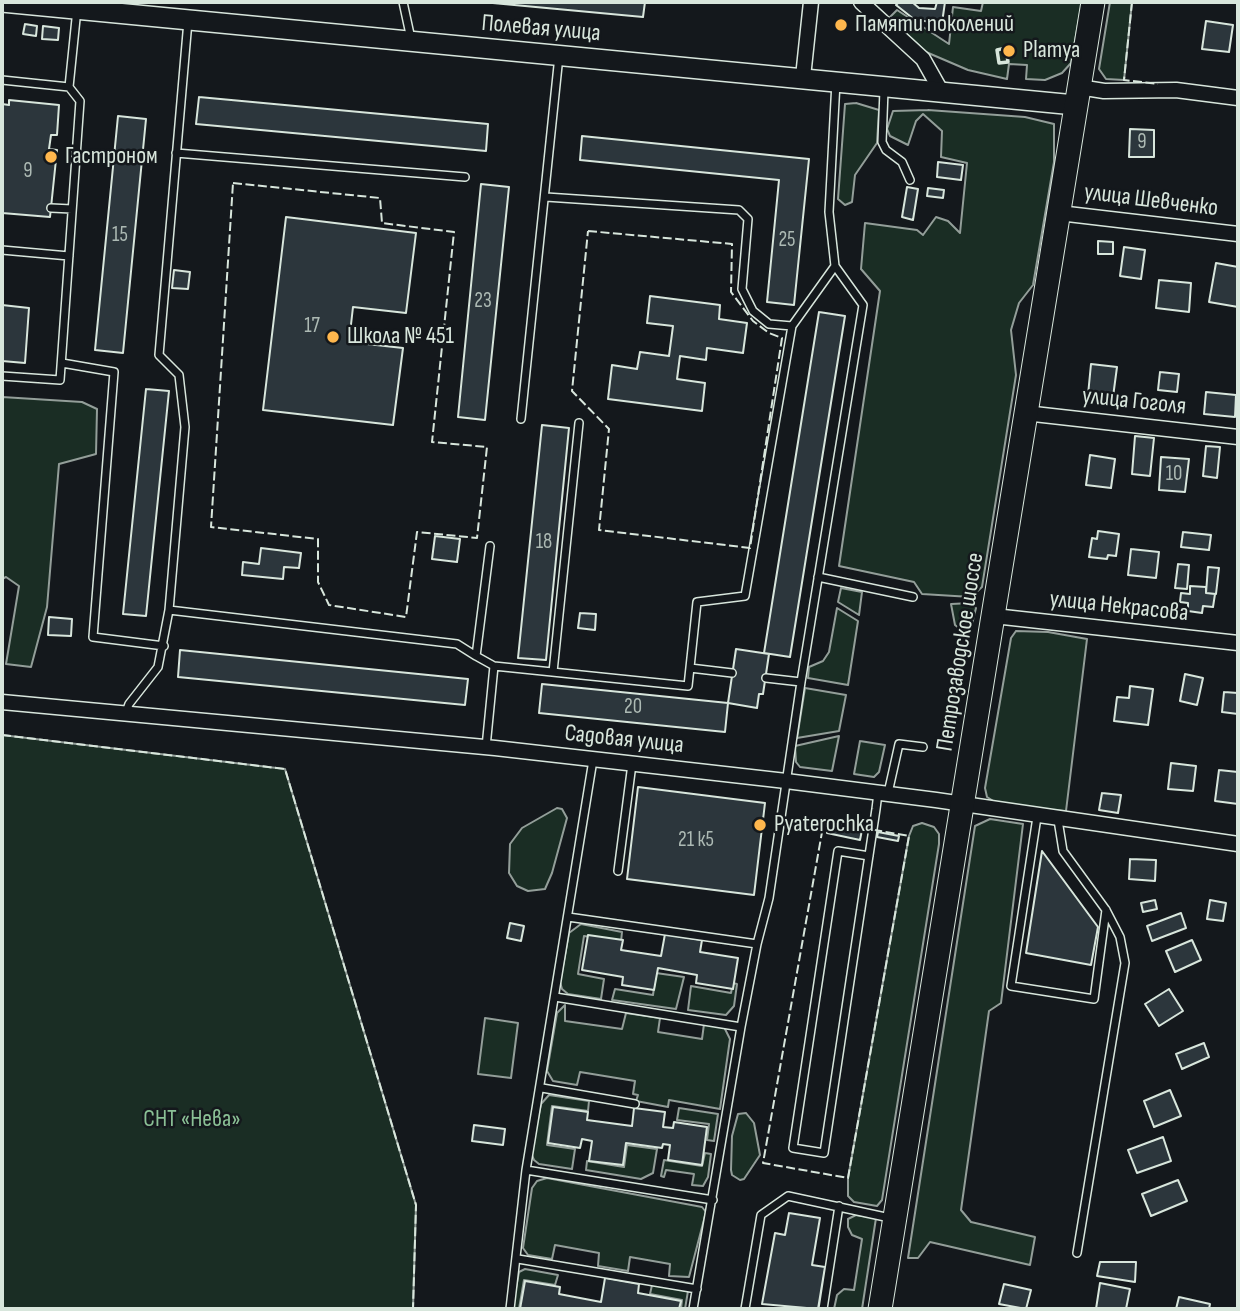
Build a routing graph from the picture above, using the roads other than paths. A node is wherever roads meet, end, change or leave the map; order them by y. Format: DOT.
graph roads {
  1 [pos="2,2"];
  2 [pos="403,2"];
  3 [pos="811,2"];
  4 [pos="861,2"];
  5 [pos="1093,2"];
  6 [pos="77,5"];
  7 [pos="188,20"];
  8 [pos="411,41"];
  9 [pos="559,56"];
  10 [pos="803,77"];
  11 [pos="2,80"];
  12 [pos="836,82"];
  13 [pos="69,86"];
  14 [pos="884,86"];
  15 [pos="941,91"];
  16 [pos="1077,96"];
  17 [pos="1238,98"];
  18 [pos="176,153"];
  19 [pos="465,177"];
  20 [pos="910,180"];
  21 [pos="546,197"];
  22 [pos="51,208"];
  23 [pos="72,209"];
  24 [pos="1059,213"];
  25 [pos="1238,234"];
  26 [pos="2,250"];
  27 [pos="69,256"];
  28 [pos="835,266"];
  29 [pos="792,326"];
  30 [pos="62,363"];
  31 [pos="2,376"];
  32 [pos="1025,413"];
  33 [pos="521,419"];
  34 [pos="579,423"];
  35 [pos="1238,437"];
  36 [pos="490,546"];
  37 [pos="818,577"];
  38 [pos="913,597"];
  39 [pos="169,610"];
  40 [pos="994,616"];
  41 [pos="1238,643"];
  42 [pos="163,646"];
  43 [pos="476,656"];
  44 [pos="494,666"];
  45 [pos="690,668"];
  46 [pos="553,672"];
  47 [pos="732,674"];
  48 [pos="766,678"];
  49 [pos="801,682"];
  50 [pos="2,702"];
  51 [pos="124,716"];
  52 [pos="923,747"];
  53 [pos="486,748"];
  54 [pos="593,760"];
  55 [pos="632,765"];
  56 [pos="786,781"];
  57 [pos="883,793"];
  58 [pos="964,804"];
  59 [pos="1037,817"];
  60 [pos="1058,820"];
  61 [pos="1238,844"];
  62 [pos="869,856"];
  63 [pos="618,871"];
  64 [pos="1106,910"];
  65 [pos="568,916"];
  66 [pos="757,944"];
  67 [pos="555,997"];
  68 [pos="741,1027"];
  69 [pos="542,1088"];
  70 [pos="635,1104"];
  71 [pos="526,1170"];
  72 [pos="713,1200"];
  73 [pos="839,1206"];
  74 [pos="894,1218"];
  75 [pos="1077,1253"];
  76 [pos="518,1259"];
  77 [pos="697,1289"];
  78 [pos="510,1309"];
  79 [pos="693,1309"];
  80 [pos="746,1309"];
  81 [pos="823,1309"];
  82 [pos="880,1309"];
  1 -- 6 [label="street, Полевая улица"];
  2 -- 8 [label="lane"];
  3 -- 10 [label="street"];
  4 -- 15 [label="street"];
  5 -- 16 [label="main road, Петрозаводское шоссе"];
  6 -- 7 [label="street, Полевая улица"];
  6 -- 13 [label="lane"];
  7 -- 8 [label="street, Полевая улица"];
  7 -- 18 [label="lane"];
  8 -- 9 [label="street, Полевая улица"];
  9 -- 10 [label="street, Полевая улица"];
  9 -- 21 [label="lane"];
  10 -- 12 [label="street, Полевая улица"];
  11 -- 13 [label="lane"];
  12 -- 14 [label="street, Полевая улица"];
  12 -- 28 [label="lane"];
  13 -- 23 [label="lane"];
  14 -- 15 [label="street, Полевая улица"];
  14 -- 20 [label="lane"];
  15 -- 16 [label="street, Полевая улица"];
  16 -- 17 [label="street"];
  16 -- 24 [label="main road, Петрозаводское шоссе"];
  18 -- 19 [label="lane"];
  18 -- 39 [label="lane"];
  21 -- 29 [label="lane"];
  21 -- 33 [label="lane"];
  22 -- 23 [label="lane"];
  23 -- 27 [label="lane"];
  24 -- 25 [label="street, улица Шевченко"];
  24 -- 32 [label="main road, Петрозаводское шоссе"];
  26 -- 27 [label="lane"];
  27 -- 30 [label="lane"];
  28 -- 29 [label="lane"];
  28 -- 37 [label="lane"];
  29 -- 45 [label="lane"];
  30 -- 31 [label="lane"];
  30 -- 42 [label="lane"];
  32 -- 35 [label="street, улица Гоголя"];
  32 -- 40 [label="main road, Петрозаводское шоссе"];
  34 -- 46 [label="lane"];
  36 -- 43 [label="lane"];
  37 -- 38 [label="lane"];
  37 -- 49 [label="lane"];
  39 -- 42 [label="lane"];
  39 -- 43 [label="lane"];
  40 -- 41 [label="street, улица Некрасова"];
  40 -- 58 [label="main road, Петрозаводское шоссе"];
  42 -- 51 [label="lane"];
  43 -- 44 [label="lane"];
  44 -- 46 [label="lane"];
  44 -- 53 [label="lane"];
  45 -- 46 [label="lane"];
  45 -- 47 [label="lane"];
  48 -- 49 [label="lane"];
  49 -- 56 [label="lane"];
  50 -- 51 [label="street, Садовая улица"];
  51 -- 53 [label="street, Садовая улица"];
  52 -- 57 [label="lane"];
  53 -- 54 [label="street, Садовая улица"];
  54 -- 55 [label="street, Садовая улица"];
  54 -- 65 [label="lane"];
  55 -- 56 [label="street, Садовая улица"];
  55 -- 63 [label="lane"];
  56 -- 57 [label="street, Садовая улица"];
  56 -- 66 [label="lane"];
  57 -- 58 [label="street, Садовая улица"];
  57 -- 62 [label="lane"];
  58 -- 59 [label="street, Садовая улица"];
  58 -- 74 [label="main road, Петрозаводское шоссе"];
  59 -- 60 [label="street, Садовая улица"];
  59 -- 64 [label="lane"];
  60 -- 61 [label="street, Садовая улица"];
  60 -- 64 [label="lane"];
  62 -- 62 [label="lane"];
  64 -- 75 [label="lane"];
  65 -- 66 [label="lane"];
  65 -- 67 [label="lane"];
  66 -- 68 [label="lane"];
  67 -- 68 [label="lane"];
  67 -- 69 [label="lane"];
  68 -- 72 [label="lane"];
  69 -- 70 [label="lane"];
  69 -- 71 [label="lane"];
  71 -- 72 [label="lane"];
  71 -- 76 [label="lane"];
  72 -- 77 [label="lane"];
  73 -- 74 [label="lane"];
  73 -- 80 [label="lane"];
  73 -- 81 [label="lane"];
  74 -- 82 [label="main road, Петрозаводское шоссе"];
  76 -- 77 [label="lane"];
  76 -- 78 [label="lane"];
  77 -- 79 [label="lane"];
}
